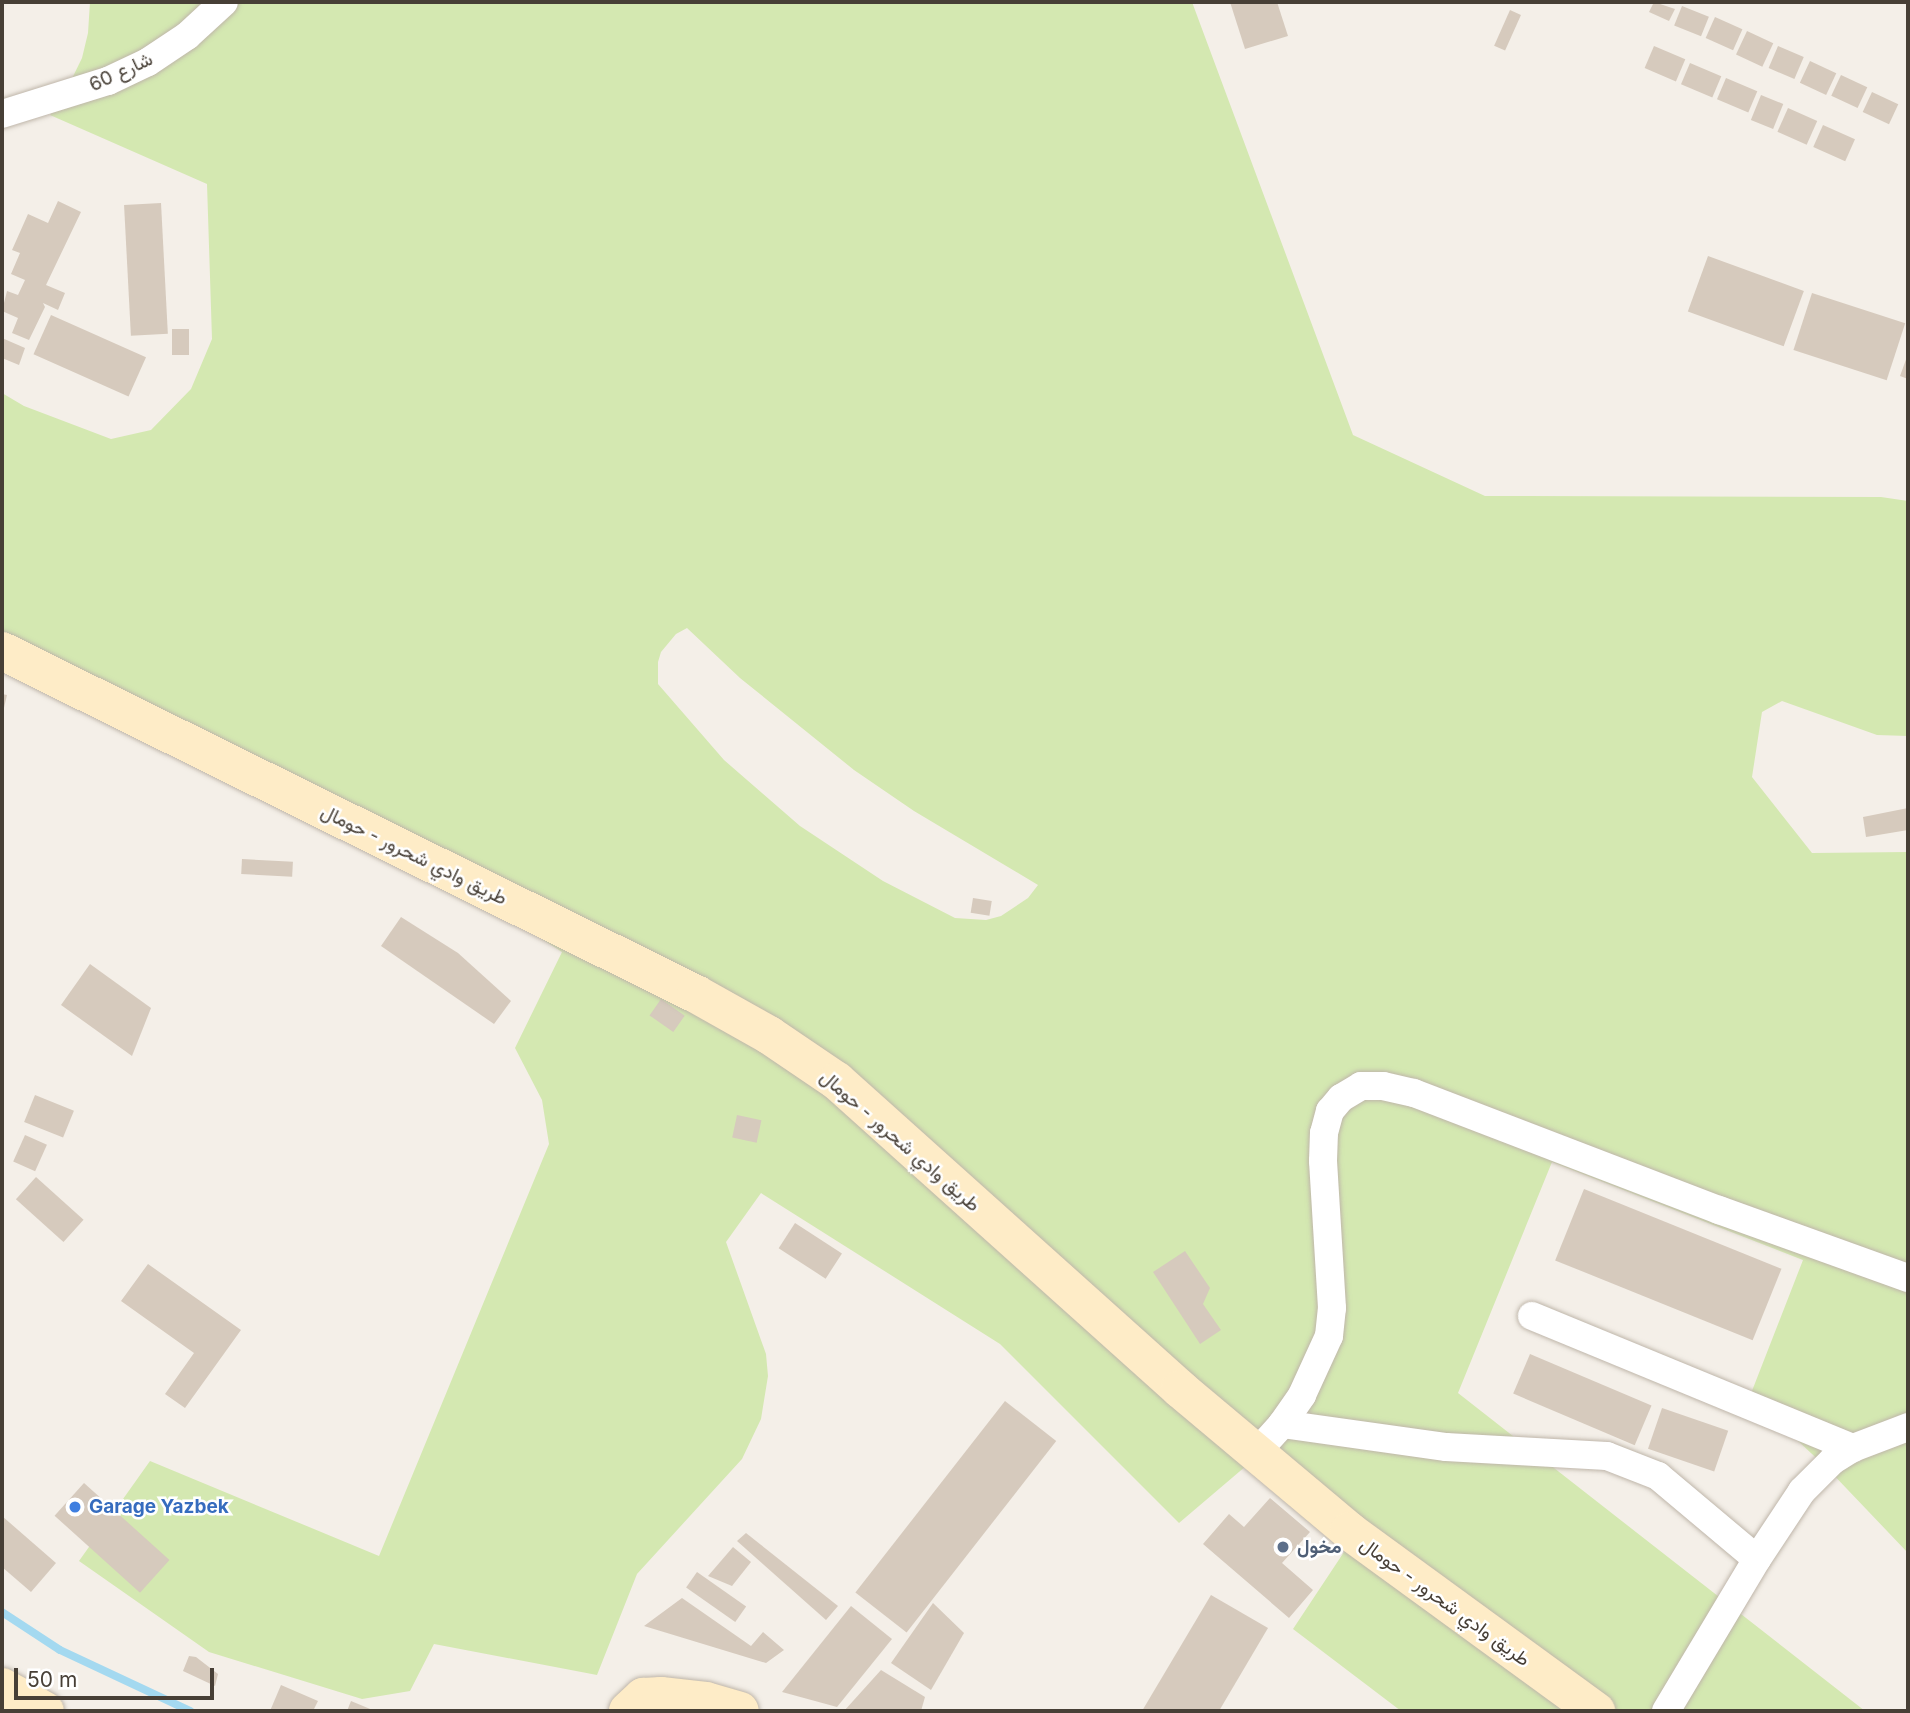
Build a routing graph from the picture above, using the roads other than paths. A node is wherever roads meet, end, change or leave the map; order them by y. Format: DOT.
graph roads {
  1 [pos="224,2"];
  2 [pos="2,114"];
  3 [pos="2,651"];
  4 [pos="1908,1278"];
  5 [pos="1532,1316"];
  6 [pos="1282,1424"];
  7 [pos="1908,1427"];
  8 [pos="1853,1448"];
  9 [pos="1255,1453"];
  10 [pos="1757,1559"];
  11 [pos="2,1687"];
  12 [pos="45,1711"];
  13 [pos="628,1711"];
  14 [pos="740,1711"];
  15 [pos="1596,1711"];
  16 [pos="1666,1711"];
  1 -- 2 [label="street, شارع 60"];
  3 -- 9 [label="main road, طريق وادي شحرور - حومال"];
  4 -- 6 [label="street"];
  5 -- 8 [label="street"];
  6 -- 9 [label="street"];
  6 -- 10 [label="street"];
  7 -- 8 [label="street"];
  8 -- 10 [label="street"];
  9 -- 15 [label="main road, طريق وادي شحرور - حومال"];
  10 -- 16 [label="street"];
  11 -- 12 [label="main road"];
  13 -- 14 [label="main road"];
}
